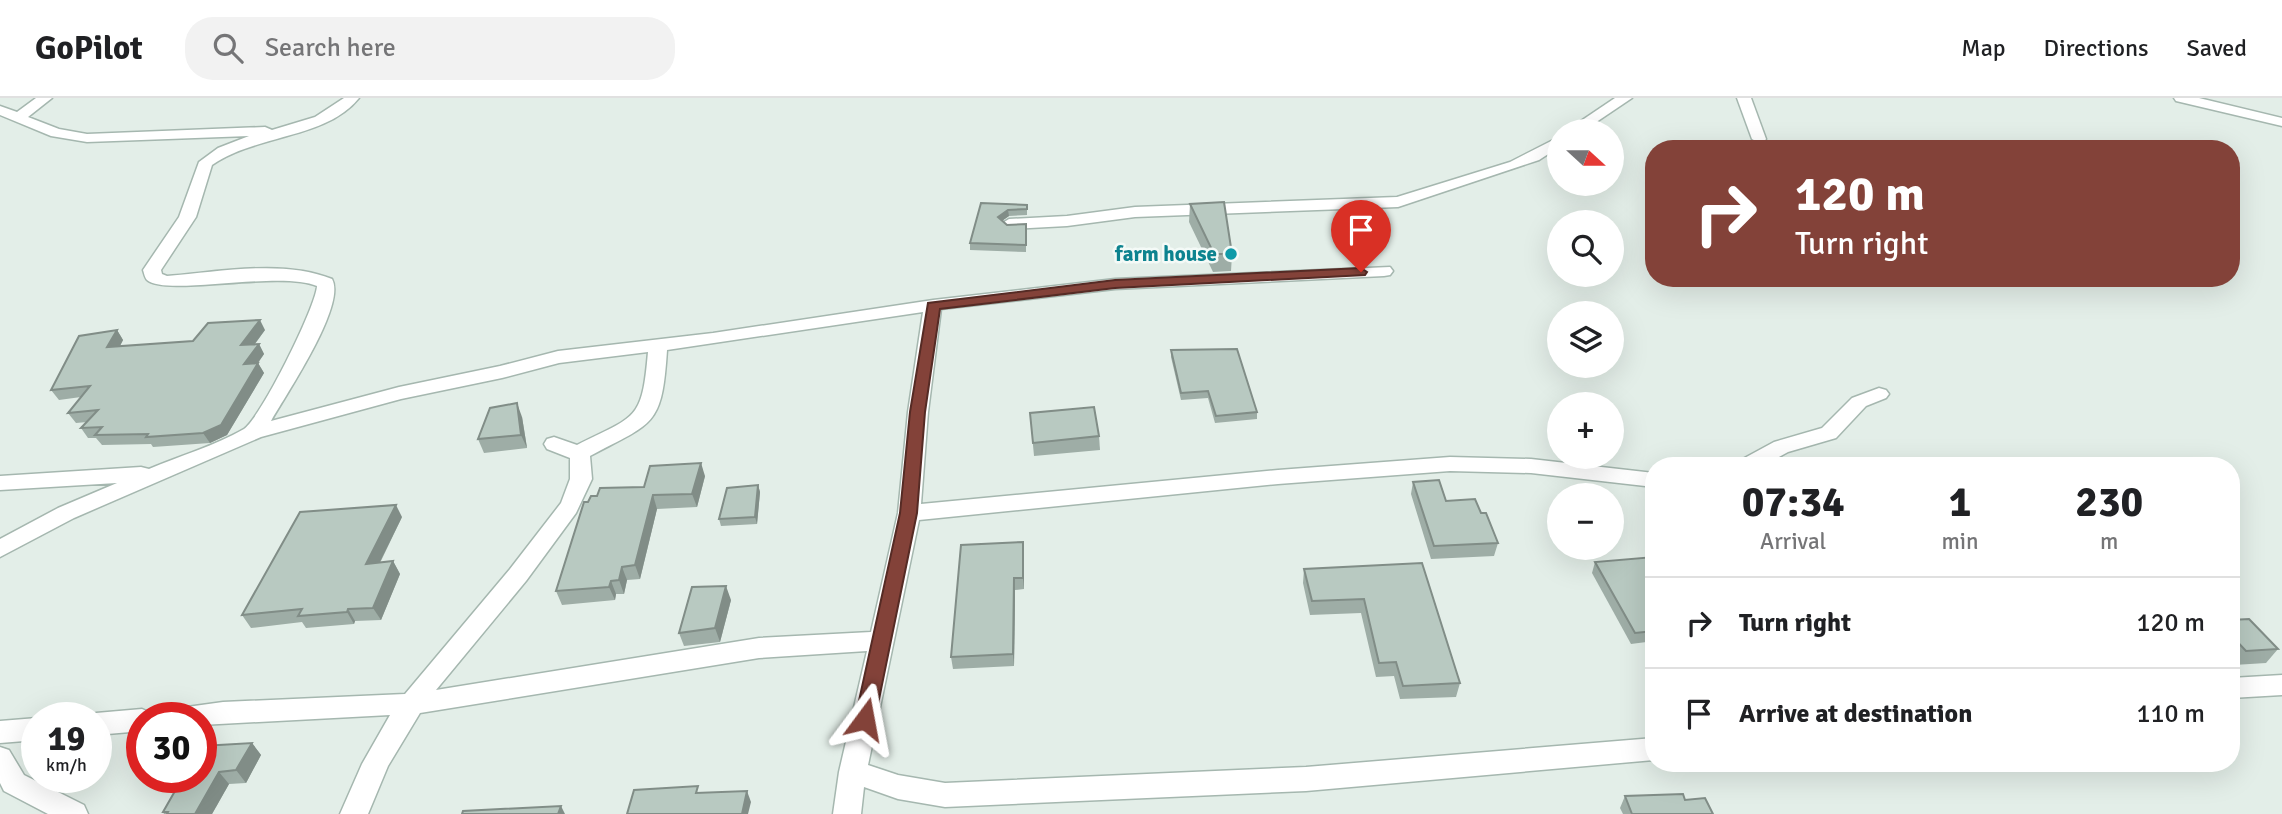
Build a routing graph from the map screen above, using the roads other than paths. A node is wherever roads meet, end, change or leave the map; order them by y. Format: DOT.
graph roads {
  1 [pos="45,98"];
  2 [pos="352,98"];
  3 [pos="1625,98"];
  4 [pos="1744,98"];
  5 [pos="2181,98"];
  6 [pos="0,110"];
  7 [pos="17,118"];
  8 [pos="1592,119"];
  9 [pos="2282,122"];
  10 [pos="281,131"];
  11 [pos="1759,139"];
  12 [pos="1547,149"];
  13 [pos="1009,224"];
  14 [pos="1384,271"];
  15 [pos="933,306"];
  16 [pos="658,345"];
  17 [pos="1879,394"];
  18 [pos="254,432"];
  19 [pos="554,444"];
  20 [pos="578,453"];
  21 [pos="1763,457"];
  22 [pos="157,473"];
  23 [pos="1645,479"];
  24 [pos="0,482"];
  25 [pos="909,513"];
  26 [pos="0,549"];
  27 [pos="883,641"];
  28 [pos="2282,685"];
  29 [pos="2240,687"];
  30 [pos="411,704"];
  31 [pos="217,713"];
  32 [pos="21,730"];
  33 [pos="0,732"];
  34 [pos="1645,750"];
  35 [pos="0,758"];
  36 [pos="853,772"];
  37 [pos="74,814"];
  38 [pos="354,814"];
  39 [pos="846,814"];
  1 -- 7 [label="street"];
  2 -- 10 [label="street"];
  3 -- 8 [label="street"];
  4 -- 11 [label="street"];
  5 -- 9 [label="street"];
  6 -- 7 [label="street"];
  7 -- 10 [label="street"];
  10 -- 18 [label="street"];
  12 -- 13 [label="street"];
  14 -- 15 [label="street"];
  15 -- 16 [label="street"];
  15 -- 25 [label="street"];
  16 -- 18 [label="street"];
  16 -- 20 [label="street"];
  17 -- 21 [label="street"];
  18 -- 22 [label="street"];
  19 -- 20 [label="street"];
  20 -- 30 [label="street"];
  22 -- 24 [label="street"];
  22 -- 26 [label="street"];
  23 -- 25 [label="street"];
  25 -- 27 [label="street"];
  27 -- 30 [label="street"];
  27 -- 36 [label="street"];
  28 -- 29 [label="street"];
  30 -- 31 [label="street"];
  30 -- 38 [label="street"];
  32 -- 33 [label="street"];
  34 -- 36 [label="street"];
  35 -- 37 [label="street"];
  36 -- 39 [label="street"];
}
